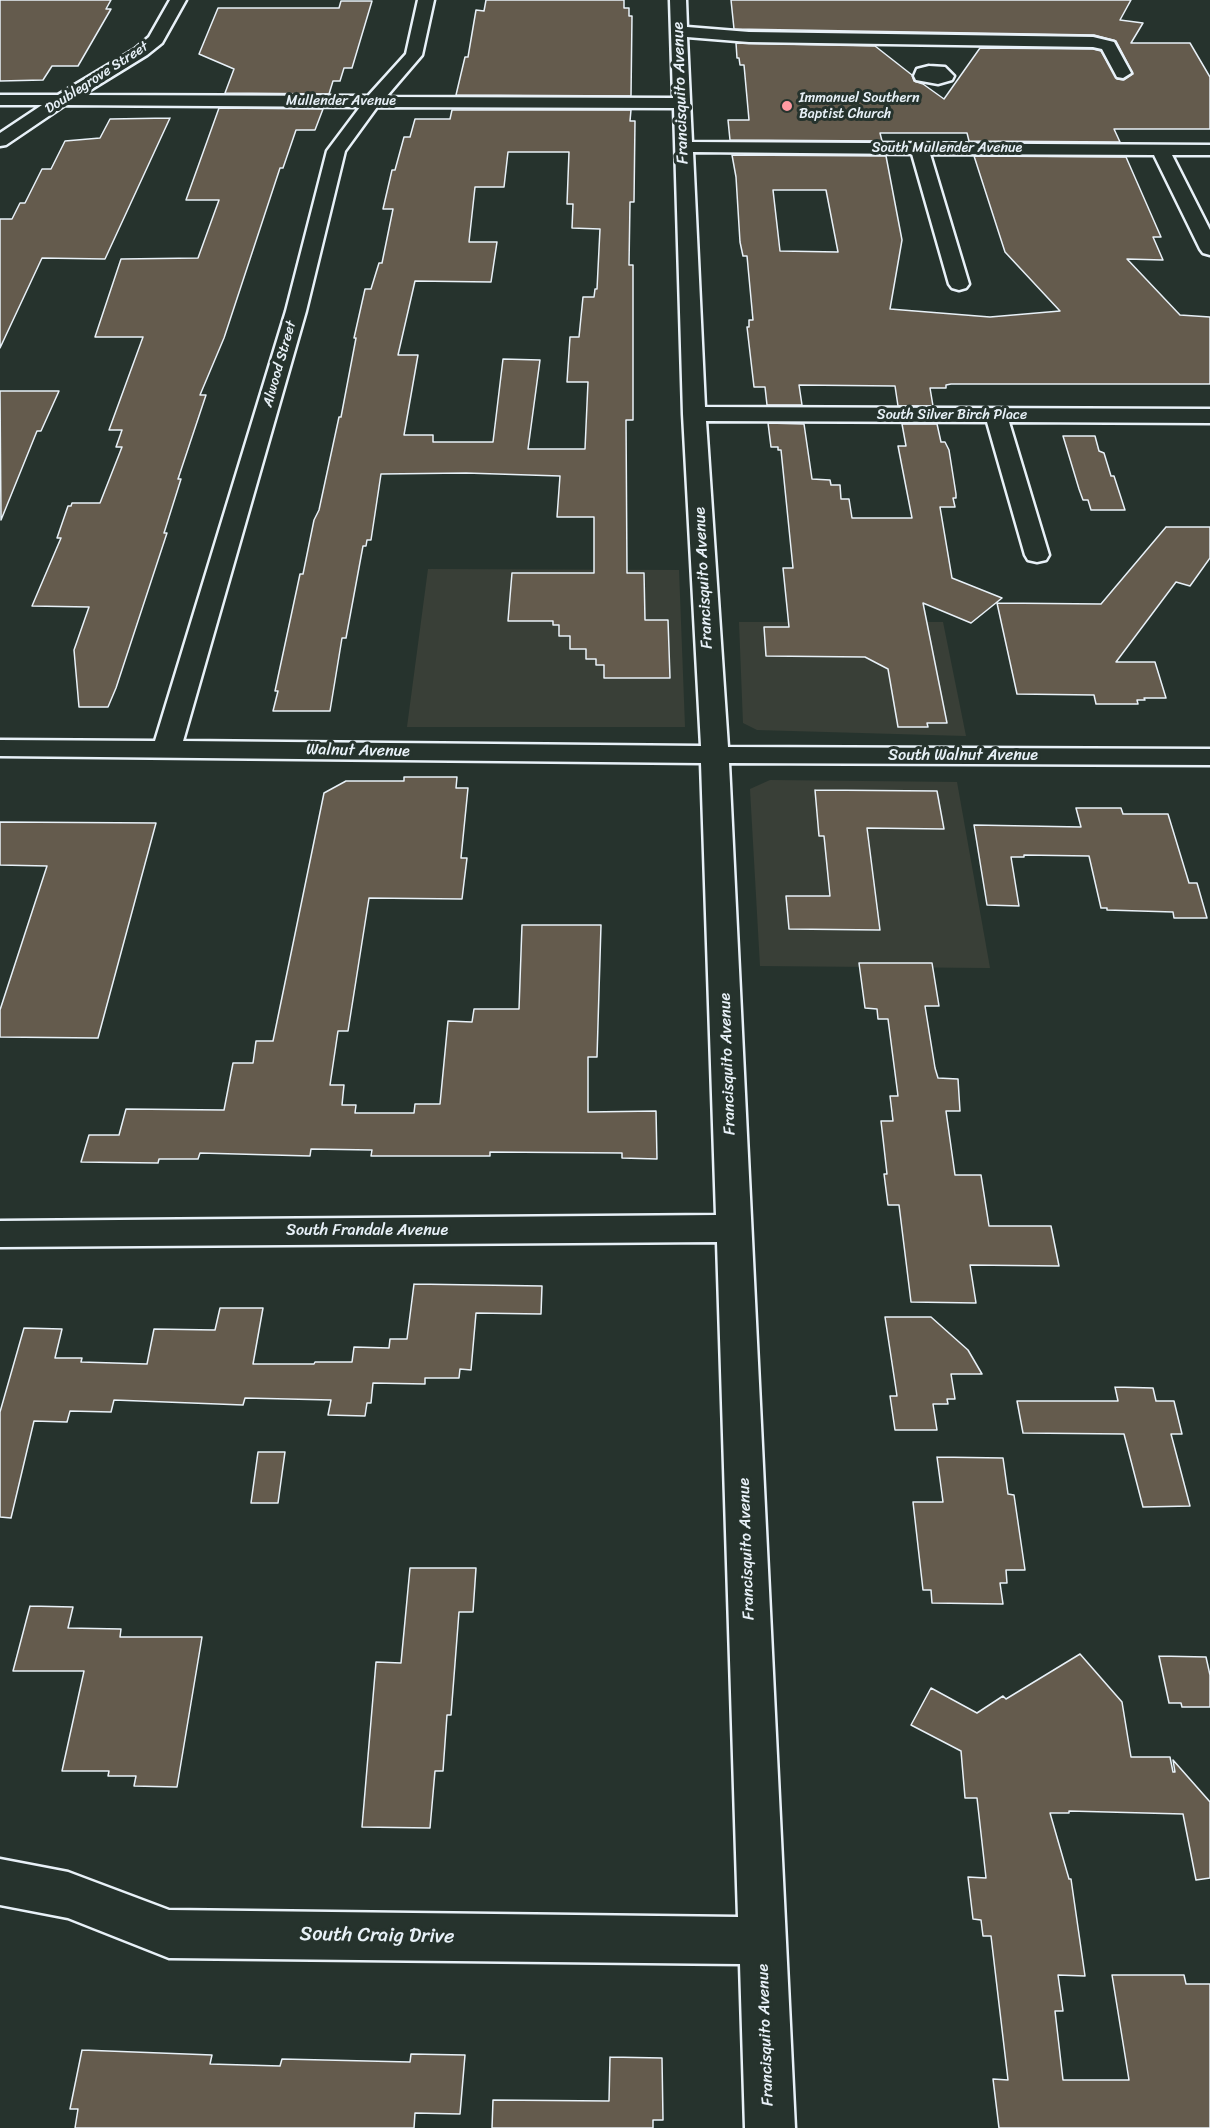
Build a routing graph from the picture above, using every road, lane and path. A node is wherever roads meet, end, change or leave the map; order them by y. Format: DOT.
graph roads {
  1 [pos="178,0"];
  2 [pos="426,0"];
  3 [pos="679,25"];
  4 [pos="918,40"];
  5 [pos="929,71"];
  6 [pos="1132,78"];
  7 [pos="0,100"];
  8 [pos="62,100"];
  9 [pos="372,102"];
  10 [pos="682,103"];
  11 [pos="0,141"];
  12 [pos="683,147"];
  13 [pos="919,148"];
  14 [pos="1160,150"];
  15 [pos="1210,150"];
  16 [pos="1210,249"];
  17 [pos="960,284"];
  18 [pos="694,414"];
  19 [pos="996,415"];
  20 [pos="1210,416"];
  21 [pos="1037,555"];
  22 [pos="0,748"];
  23 [pos="167,748"];
  24 [pos="715,755"];
  25 [pos="1210,757"];
  26 [pos="734,1228"];
  27 [pos="0,1234"];
  28 [pos="0,1882"];
  29 [pos="762,1941"];
  30 [pos="770,2128"];
  1 -- 8 [label="street, Doublegrove Street"];
  2 -- 9 [label="street, Alwood Street"];
  3 -- 4 [label="street"];
  3 -- 10 [label="street, Francisquito Avenue"];
  4 -- 5 [label="street"];
  4 -- 6 [label="street"];
  7 -- 8 [label="street, Mullender Avenue"];
  8 -- 9 [label="street, Mullender Avenue"];
  8 -- 11 [label="street, Doublegrove Street"];
  9 -- 10 [label="street, Mullender Avenue"];
  9 -- 23 [label="street, Alwood Street"];
  10 -- 12 [label="street, Francisquito Avenue"];
  12 -- 13 [label="street, South Mullender Avenue"];
  12 -- 18 [label="street, Francisquito Avenue"];
  13 -- 14 [label="street, South Mullender Avenue"];
  13 -- 17 [label="street"];
  14 -- 15 [label="street, South Mullender Avenue"];
  14 -- 16 [label="street"];
  18 -- 19 [label="street, South Silver Birch Place"];
  18 -- 24 [label="street, Francisquito Avenue"];
  19 -- 20 [label="street, South Silver Birch Place"];
  19 -- 21 [label="street"];
  22 -- 23 [label="street, Walnut Avenue"];
  23 -- 24 [label="street, Walnut Avenue"];
  24 -- 25 [label="street, South Walnut Avenue"];
  24 -- 26 [label="street, Francisquito Avenue"];
  26 -- 27 [label="street, South Frandale Avenue"];
  26 -- 29 [label="street, Francisquito Avenue"];
  28 -- 29 [label="street, South Craig Drive"];
  29 -- 30 [label="street, Francisquito Avenue"];
}
